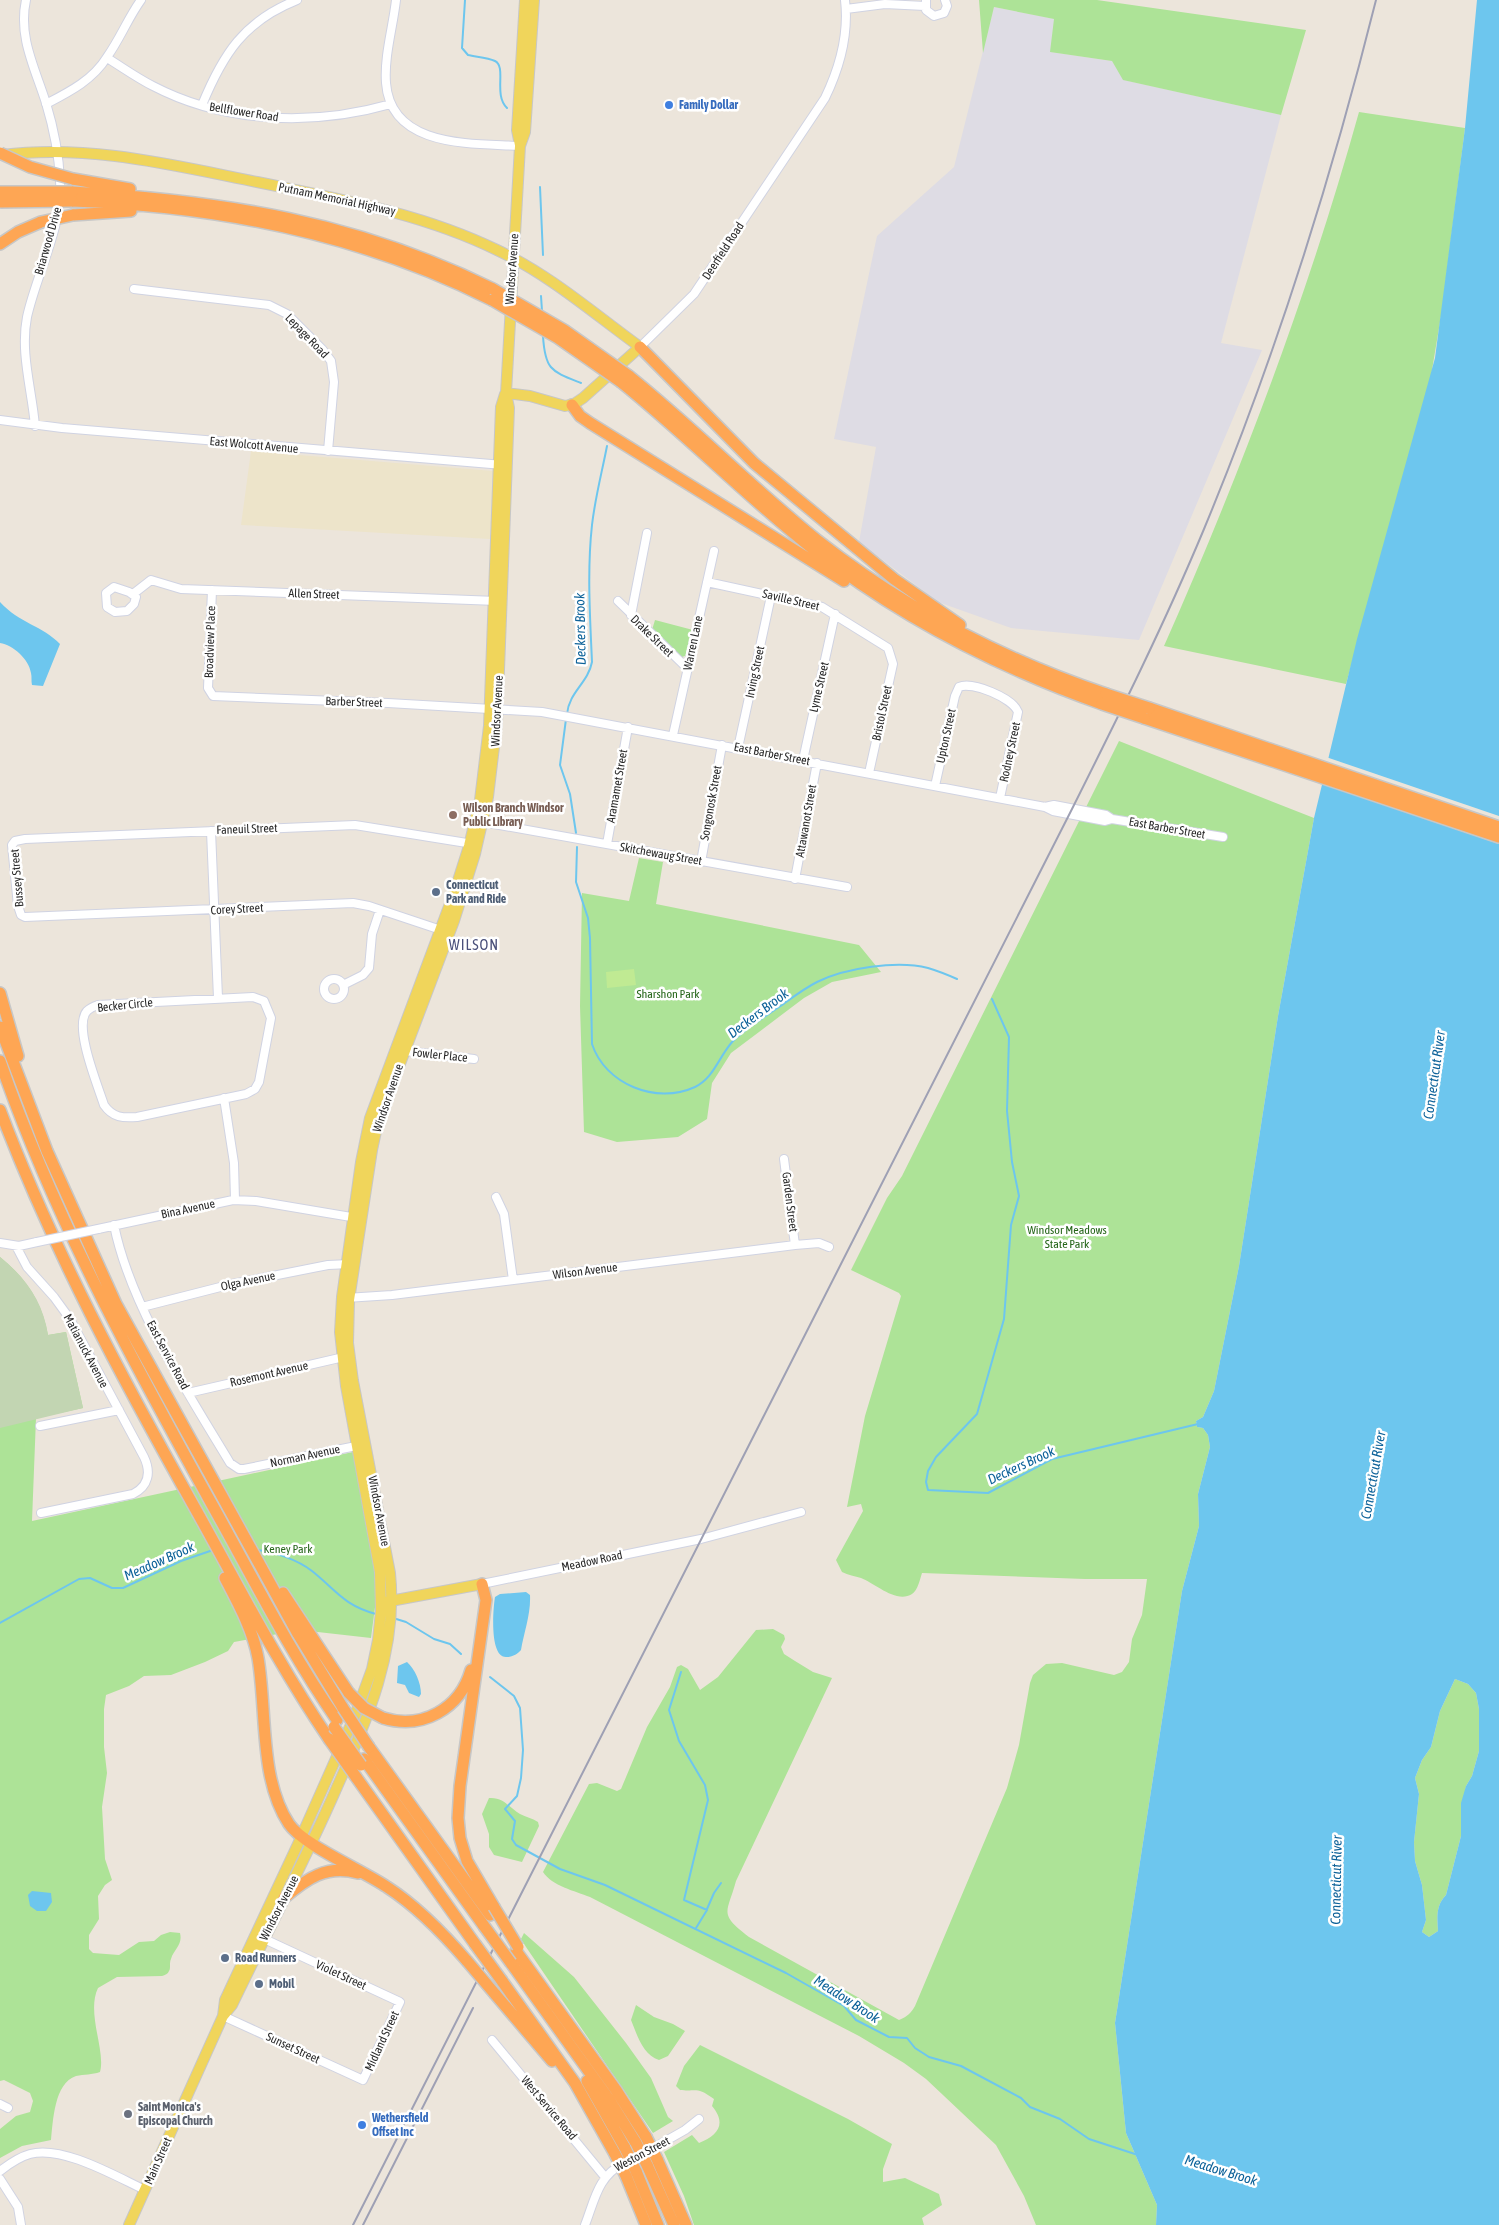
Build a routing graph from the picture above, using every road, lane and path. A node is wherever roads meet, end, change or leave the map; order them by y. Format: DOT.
graph roads {
  1 [pos="26,0"];
  2 [pos="141,0"];
  3 [pos="297,0"];
  4 [pos="396,0"];
  5 [pos="525,0"];
  6 [pos="534,0"];
  7 [pos="845,0"];
  8 [pos="945,0"];
  9 [pos="926,3"];
  10 [pos="846,9"];
  11 [pos="107,58"];
  12 [pos="524,92"];
  13 [pos="46,104"];
  14 [pos="391,104"];
  15 [pos="202,105"];
  16 [pos="520,146"];
  17 [pos="56,151"];
  18 [pos="0,154"];
  19 [pos="0,192"];
  20 [pos="72,197"];
  21 [pos="0,202"];
  22 [pos="222,210"];
  23 [pos="0,244"];
  24 [pos="513,258"];
  25 [pos="134,289"];
  26 [pos="640,348"];
  27 [pos="625,379"];
  28 [pos="506,393"];
  29 [pos="572,405"];
  30 [pos="0,420"];
  31 [pos="35,426"];
  32 [pos="328,451"];
  33 [pos="503,465"];
  34 [pos="646,533"];
  35 [pos="714,551"];
  36 [pos="707,582"];
  37 [pos="212,590"];
  38 [pos="133,594"];
  39 [pos="771,596"];
  40 [pos="498,601"];
  41 [pos="618,601"];
  42 [pos="835,614"];
  43 [pos="631,615"];
  44 [pos="917,620"];
  45 [pos="892,653"];
  46 [pos="1001,653"];
  47 [pos="688,670"];
  48 [pos="959,688"];
  49 [pos="210,694"];
  50 [pos="1104,699"];
  51 [pos="494,710"];
  52 [pos="628,727"];
  53 [pos="673,736"];
  54 [pos="722,745"];
  55 [pos="738,748"];
  56 [pos="1280,757"];
  57 [pos="803,760"];
  58 [pos="816,763"];
  59 [pos="869,773"];
  60 [pos="935,786"];
  61 [pos="1000,798"];
  62 [pos="479,822"];
  63 [pos="1499,827"];
  64 [pos="210,831"];
  65 [pos="1223,837"];
  66 [pos="1499,837"];
  67 [pos="16,842"];
  68 [pos="473,844"];
  69 [pos="606,844"];
  70 [pos="701,862"];
  71 [pos="795,879"];
  72 [pos="847,887"];
  73 [pos="214,910"];
  74 [pos="380,910"];
  75 [pos="21,915"];
  76 [pos="445,931"];
  77 [pos="343,985"];
  78 [pos="0,993"];
  79 [pos="218,998"];
  80 [pos="0,1027"];
  81 [pos="405,1051"];
  82 [pos="474,1059"];
  83 [pos="0,1061"];
  84 [pos="0,1079"];
  85 [pos="388,1082"];
  86 [pos="224,1098"];
  87 [pos="27,1102"];
  88 [pos="0,1110"];
  89 [pos="784,1159"];
  90 [pos="496,1197"];
  91 [pos="235,1200"];
  92 [pos="357,1218"];
  93 [pos="114,1225"];
  94 [pos="0,1243"];
  95 [pos="795,1245"];
  96 [pos="16,1246"];
  97 [pos="829,1247"];
  98 [pos="350,1264"];
  99 [pos="513,1280"];
  100 [pos="346,1298"];
  101 [pos="142,1307"];
  102 [pos="346,1356"];
  103 [pos="188,1393"];
  104 [pos="119,1410"];
  105 [pos="40,1426"];
  106 [pos="361,1445"];
  107 [pos="244,1468"];
  108 [pos="802,1512"];
  109 [pos="41,1513"];
  110 [pos="217,1519"];
  111 [pos="227,1573"];
  112 [pos="270,1578"];
  113 [pos="482,1584"];
  114 [pos="386,1612"];
  115 [pos="301,1837"];
  116 [pos="312,1844"];
  117 [pos="378,1881"];
  118 [pos="279,1896"];
  119 [pos="492,1911"];
  120 [pos="259,1937"];
  121 [pos="509,1966"];
  122 [pos="400,2002"];
  123 [pos="223,2016"];
  124 [pos="492,2040"];
  125 [pos="363,2080"];
  126 [pos="575,2084"];
  127 [pos="0,2104"];
  128 [pos="8,2108"];
  129 [pos="699,2119"];
  130 [pos="641,2140"];
  131 [pos="620,2151"];
  132 [pos="652,2162"];
  133 [pos="0,2171"];
  134 [pos="631,2174"];
  135 [pos="605,2177"];
  136 [pos="0,2178"];
  137 [pos="145,2190"];
  138 [pos="21,2225"];
  139 [pos="130,2225"];
  140 [pos="585,2225"];
  141 [pos="646,2225"];
  142 [pos="658,2225"];
  143 [pos="674,2225"];
  144 [pos="686,2225"];
  1 -- 13 [label="street, Briarwood Drive"];
  2 -- 11 [label="street"];
  3 -- 15 [label="street"];
  4 -- 14 [label="street"];
  5 -- 12 [label="main road, Windsor Avenue"];
  6 -- 12 [label="main road, Windsor Avenue"];
  7 -- 10 [label="street, Deerfield Road"];
  8 -- 9 [label="street"];
  9 -- 10 [label="street"];
  10 -- 26 [label="street, Deerfield Road"];
  11 -- 13 [label="street"];
  11 -- 15 [label="street, Bellflower Road"];
  12 -- 16 [label="main road, Windsor Avenue"];
  13 -- 17 [label="street, Briarwood Drive"];
  14 -- 15 [label="street, Bellflower Road"];
  14 -- 16 [label="street"];
  16 -- 24 [label="main road, Windsor Avenue"];
  17 -- 18 [label="main road, Putnam Memorial Highway"];
  17 -- 24 [label="main road, Putnam Memorial Highway"];
  17 -- 31 [label="street, Briarwood Drive"];
  18 -- 22 [label="highway, bridge"];
  19 -- 20 [label="highway, bridge"];
  20 -- 21 [label="highway, bridge"];
  20 -- 22 [label="highway"];
  22 -- 23 [label="highway, bridge"];
  22 -- 27 [label="highway, bridge"];
  24 -- 26 [label="main road, Putnam Memorial Highway"];
  24 -- 28 [label="main road, Windsor Avenue"];
  25 -- 32 [label="street, Lepage Road"];
  26 -- 29 [label="main road, Deerfield Road"];
  26 -- 46 [label="highway"];
  27 -- 44 [label="highway"];
  27 -- 46 [label="highway"];
  28 -- 29 [label="main road"];
  28 -- 33 [label="main road, Windsor Avenue"];
  29 -- 44 [label="highway"];
  30 -- 31 [label="street, East Wolcott Avenue"];
  31 -- 32 [label="street, East Wolcott Avenue"];
  32 -- 33 [label="street, East Wolcott Avenue"];
  33 -- 40 [label="main road, Windsor Avenue"];
  34 -- 43 [label="street"];
  35 -- 36 [label="street, Warren Lane"];
  36 -- 39 [label="street, Saville Street"];
  36 -- 47 [label="street, Warren Lane"];
  37 -- 38 [label="street, Allen Street"];
  37 -- 40 [label="street, Allen Street"];
  37 -- 49 [label="street, Broadview Place"];
  39 -- 42 [label="street, Saville Street"];
  39 -- 55 [label="street, Irving Street"];
  40 -- 51 [label="main road, Windsor Avenue"];
  41 -- 43 [label="street, Drake Street"];
  42 -- 45 [label="street, Saville Street"];
  42 -- 57 [label="street, Lyme Street"];
  43 -- 47 [label="street, Drake Street"];
  44 -- 50 [label="highway"];
  45 -- 59 [label="street, Bristol Street"];
  46 -- 50 [label="highway"];
  47 -- 53 [label="street, Warren Lane"];
  48 -- 60 [label="street, Upton Street"];
  48 -- 61 [label="street, Rodney Street"];
  49 -- 51 [label="street, Barber Street"];
  50 -- 56 [label="highway, bridge"];
  51 -- 52 [label="street, East Barber Street"];
  51 -- 62 [label="main road, Windsor Avenue"];
  52 -- 53 [label="street, East Barber Street"];
  52 -- 69 [label="street, Aramamet Street"];
  53 -- 54 [label="street, East Barber Street"];
  54 -- 55 [label="street, East Barber Street"];
  54 -- 70 [label="street, Songonosk Street"];
  55 -- 57 [label="street, East Barber Street"];
  56 -- 63 [label="highway"];
  56 -- 66 [label="highway"];
  57 -- 58 [label="street, East Barber Street"];
  58 -- 59 [label="street, East Barber Street"];
  58 -- 71 [label="street, Attawanot Street"];
  59 -- 60 [label="street, East Barber Street"];
  60 -- 61 [label="street, East Barber Street"];
  61 -- 65 [label="street, East Barber Street"];
  62 -- 68 [label="main road, Windsor Avenue"];
  62 -- 69 [label="street, Skitchewaug Street"];
  64 -- 67 [label="street, Faneuil Street"];
  64 -- 68 [label="street, Faneuil Street"];
  64 -- 73 [label="street"];
  67 -- 75 [label="street, Bussey Street"];
  68 -- 76 [label="main road, Windsor Avenue"];
  69 -- 70 [label="street, Skitchewaug Street"];
  70 -- 71 [label="street, Skitchewaug Street"];
  71 -- 72 [label="street, Skitchewaug Street"];
  73 -- 74 [label="street, Corey Street"];
  73 -- 75 [label="street, Corey Street"];
  73 -- 79 [label="street"];
  74 -- 76 [label="street, Corey Street"];
  74 -- 77 [label="street"];
  76 -- 81 [label="main road, Windsor Avenue"];
  76 -- 85 [label="main road, Windsor Avenue"];
  78 -- 87 [label="highway"];
  79 -- 86 [label="street, Becker Circle"];
  79 -- 86 [label="street, Becker Circle"];
  80 -- 87 [label="highway"];
  81 -- 82 [label="street, Fowler Place"];
  81 -- 85 [label="main road, Windsor Avenue"];
  83 -- 110 [label="highway"];
  84 -- 110 [label="highway"];
  85 -- 92 [label="main road, Windsor Avenue"];
  86 -- 91 [label="street"];
  87 -- 112 [label="highway"];
  88 -- 111 [label="highway"];
  89 -- 95 [label="street, Garden Street"];
  90 -- 99 [label="street"];
  91 -- 92 [label="street, Bina Avenue"];
  91 -- 93 [label="street, Bina Avenue"];
  92 -- 98 [label="main road, Windsor Avenue"];
  93 -- 96 [label="street, Bina Avenue, bridge"];
  93 -- 101 [label="street, East Service Road"];
  94 -- 96 [label="street"];
  95 -- 97 [label="street, Wilson Avenue"];
  95 -- 99 [label="street, Wilson Avenue"];
  96 -- 104 [label="street, Matianuck Avenue"];
  98 -- 100 [label="main road, Windsor Avenue"];
  98 -- 101 [label="street, Olga Avenue"];
  99 -- 100 [label="street, Wilson Avenue"];
  100 -- 102 [label="main road, Windsor Avenue"];
  101 -- 103 [label="street, East Service Road"];
  102 -- 103 [label="street, Rosemont Avenue"];
  102 -- 106 [label="main road, Windsor Avenue"];
  103 -- 107 [label="street, East Service Road"];
  104 -- 105 [label="street"];
  104 -- 109 [label="street, Matianuck Avenue"];
  106 -- 107 [label="street, Norman Avenue"];
  106 -- 114 [label="main road, Windsor Avenue"];
  108 -- 113 [label="street, Meadow Road"];
  110 -- 121 [label="highway, bridge"];
  111 -- 115 [label="highway"];
  111 -- 126 [label="highway, bridge"];
  112 -- 113 [label="highway, bridge"];
  112 -- 119 [label="highway, bridge"];
  113 -- 114 [label="main road, Meadow Road"];
  113 -- 119 [label="highway"];
  114 -- 115 [label="main road, Windsor Avenue"];
  114 -- 116 [label="main road, Windsor Avenue"];
  115 -- 116 [label="highway"];
  115 -- 118 [label="main road, Windsor Avenue"];
  116 -- 117 [label="highway"];
  116 -- 118 [label="main road, Windsor Avenue"];
  117 -- 118 [label="highway"];
  117 -- 126 [label="highway, bridge"];
  118 -- 120 [label="main road, Windsor Avenue"];
  119 -- 130 [label="highway"];
  120 -- 122 [label="street, Violet Street"];
  120 -- 123 [label="main road, Windsor Avenue"];
  121 -- 130 [label="highway"];
  121 -- 131 [label="highway"];
  122 -- 125 [label="street, Midland Street"];
  123 -- 125 [label="street, Sunset Street"];
  123 -- 137 [label="main road, Main Street"];
  124 -- 135 [label="street, West Service Road"];
  126 -- 131 [label="highway"];
  127 -- 128 [label="street"];
  129 -- 135 [label="street, Weston Street"];
  130 -- 132 [label="highway, bridge"];
  131 -- 134 [label="highway, bridge"];
  132 -- 143 [label="highway"];
  132 -- 144 [label="highway"];
  133 -- 137 [label="street"];
  134 -- 141 [label="highway"];
  134 -- 142 [label="highway"];
  135 -- 140 [label="street, Weston Street"];
  136 -- 138 [label="street"];
  137 -- 139 [label="main road, Main Street"];
}
